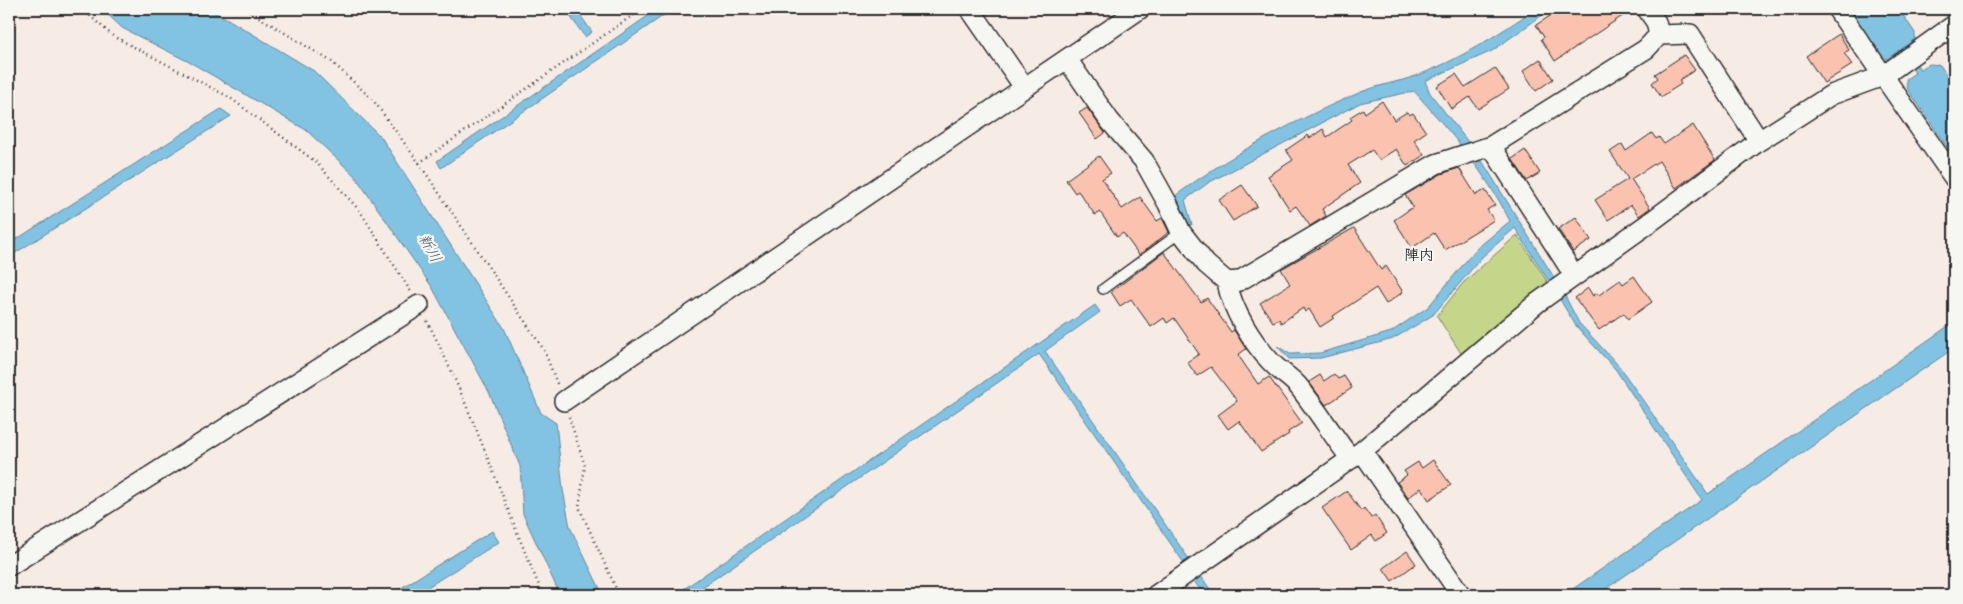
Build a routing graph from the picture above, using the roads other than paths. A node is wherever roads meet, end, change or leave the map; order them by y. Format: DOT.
graph roads {
  1 [pos="970,9"];
  2 [pos="1140,9"];
  3 [pos="1647,9"];
  4 [pos="1838,9"];
  5 [pos="1954,25"];
  6 [pos="1659,35"];
  7 [pos="1067,59"];
  8 [pos="1883,76"];
  9 [pos="1024,87"];
  10 [pos="1759,141"];
  11 [pos="1478,150"];
  12 [pos="1954,178"];
  13 [pos="1181,232"];
  14 [pos="1574,276"];
  15 [pos="1227,282"];
  16 [pos="1103,289"];
  17 [pos="419,305"];
  18 [pos="564,401"];
  19 [pos="1357,455"];
  20 [pos="9,566"];
  21 [pos="1156,595"];
  22 [pos="1461,595"];
  1 -- 9 [label="street"];
  2 -- 7 [label="street"];
  3 -- 6 [label="street"];
  4 -- 8 [label="street"];
  5 -- 8 [label="street"];
  6 -- 10 [label="street"];
  6 -- 11 [label="street"];
  7 -- 9 [label="street"];
  7 -- 13 [label="street"];
  8 -- 10 [label="street"];
  8 -- 12 [label="street"];
  9 -- 18 [label="street"];
  10 -- 14 [label="street"];
  11 -- 14 [label="street"];
  11 -- 15 [label="street"];
  13 -- 15 [label="street"];
  13 -- 16 [label="lane"];
  14 -- 19 [label="street"];
  15 -- 19 [label="street"];
  17 -- 20 [label="street"];
  19 -- 21 [label="street"];
  19 -- 22 [label="street"];
}
